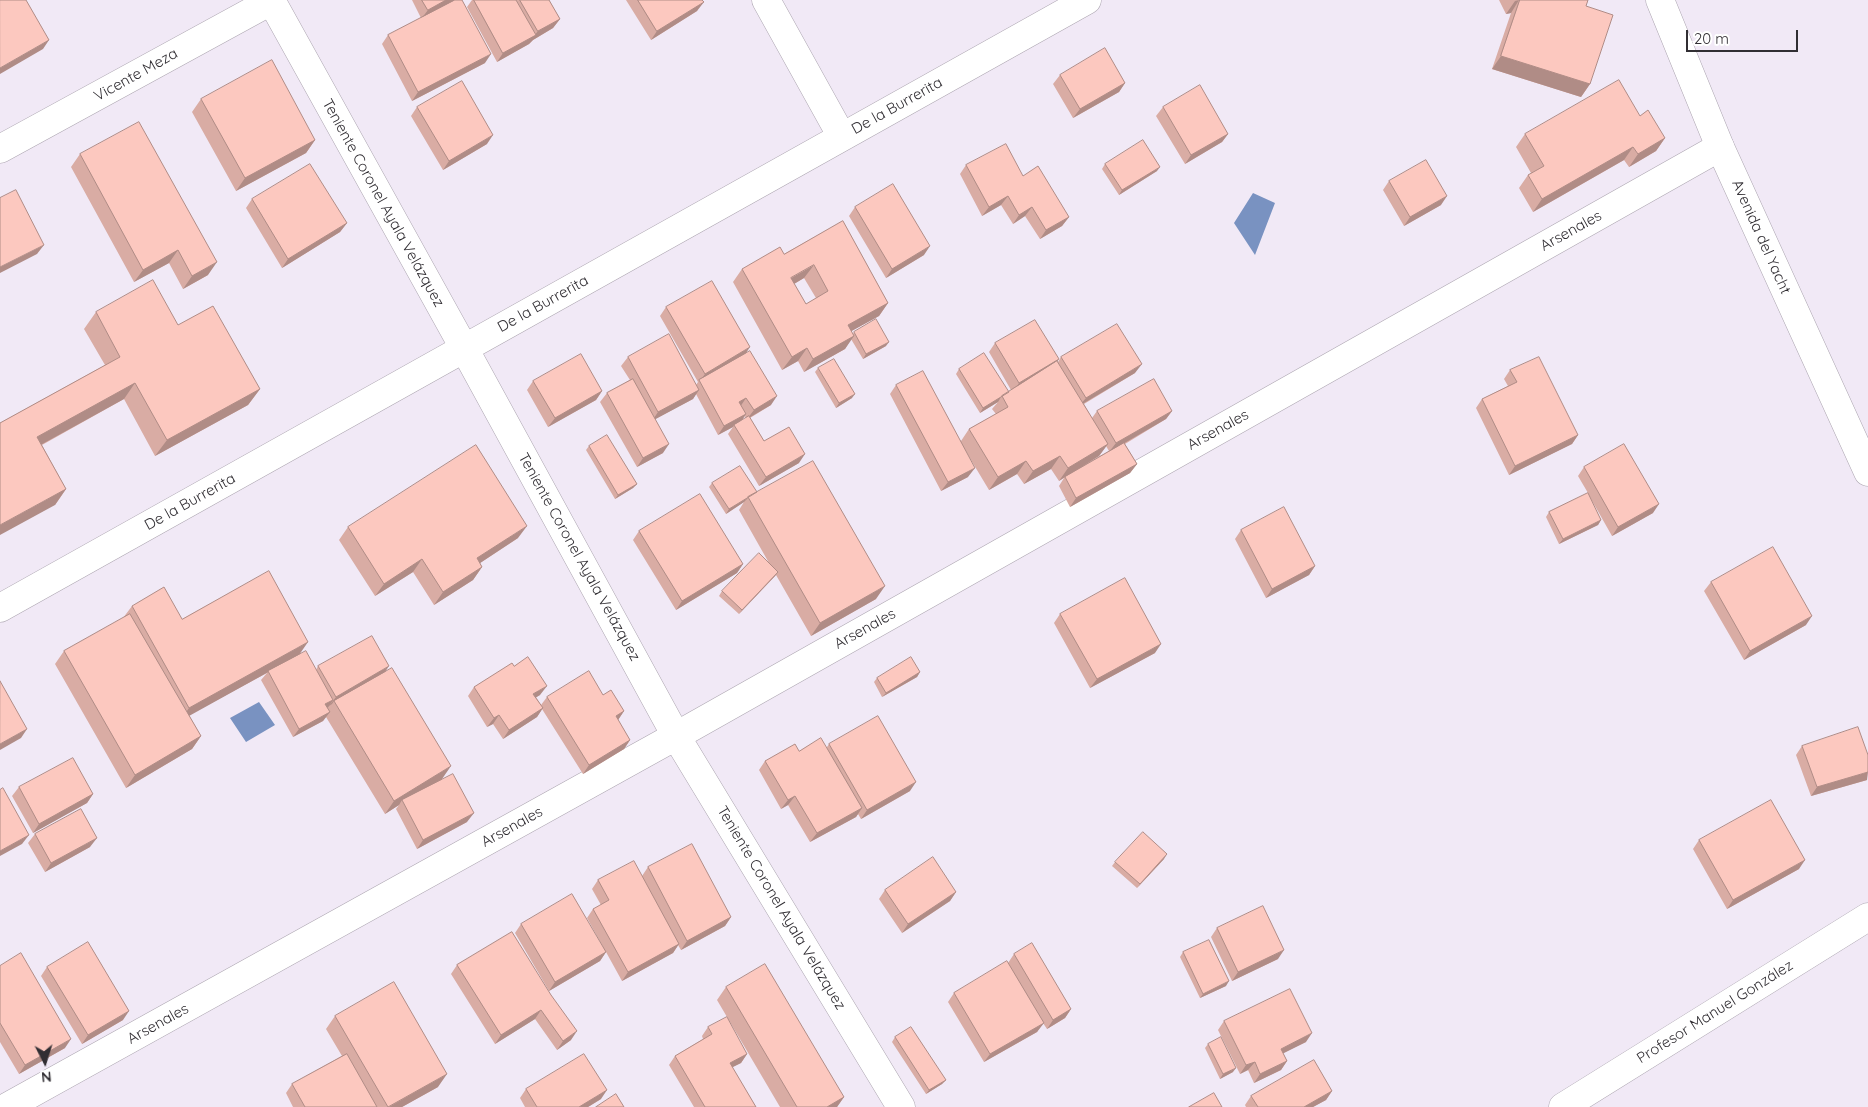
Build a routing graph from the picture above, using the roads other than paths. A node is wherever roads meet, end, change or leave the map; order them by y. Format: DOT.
graph roads {
  1 [pos="271,0"];
  2 [pos="766,0"];
  3 [pos="1087,0"];
  4 [pos="1660,0"];
  5 [pos="842,137"];
  6 [pos="1720,147"];
  7 [pos="0,149"];
  8 [pos="464,348"];
  9 [pos="1868,472"];
  10 [pos="0,608"];
  11 [pos="676,736"];
  12 [pos="1868,917"];
  13 [pos="7,1107"];
  14 [pos="901,1107"];
  15 [pos="1563,1107"];
  1 -- 7 [label="street, Vicente Meza"];
  1 -- 8 [label="street, Teniente Coronel Ayala Velázquez"];
  2 -- 5 [label="street"];
  3 -- 5 [label="street, De la Burrerita"];
  4 -- 6 [label="street, Avenida del Yacht"];
  5 -- 8 [label="street, De la Burrerita"];
  6 -- 9 [label="street, Avenida del Yacht"];
  6 -- 11 [label="street, Arsenales"];
  8 -- 10 [label="street, De la Burrerita"];
  8 -- 11 [label="street, Teniente Coronel Ayala Velázquez"];
  11 -- 13 [label="street, Arsenales"];
  11 -- 14 [label="street, Teniente Coronel Ayala Velázquez"];
  12 -- 15 [label="street, Profesor Manuel González"];
}
